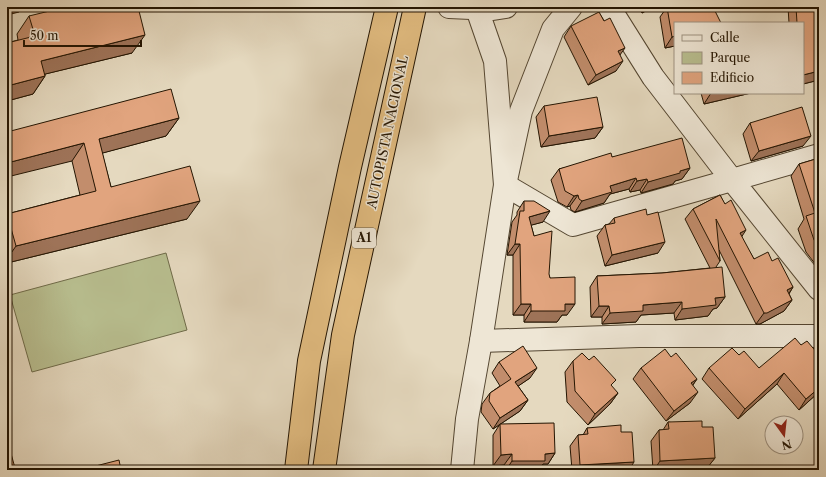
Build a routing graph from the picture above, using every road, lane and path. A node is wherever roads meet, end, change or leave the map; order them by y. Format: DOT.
graph roads {
  1 [pos="387,7"];
  2 [pos="415,7"];
  3 [pos="449,7"];
  4 [pos="506,7"];
  5 [pos="571,7"];
  6 [pos="609,7"];
  7 [pos="477,8"];
  8 [pos="819,155"];
  9 [pos="732,180"];
  10 [pos="505,185"];
  11 [pos="819,289"];
  12 [pos="819,336"];
  13 [pos="481,341"];
  14 [pos="296,470"];
  15 [pos="324,470"];
  16 [pos="462,470"];
  1 -- 14 [label="highway, AUTOPISTA NACIONAL / A1"];
  2 -- 15 [label="highway, AUTOPISTA NACIONAL / A1"];
  3 -- 7 [label="street"];
  4 -- 7 [label="street"];
  5 -- 10 [label="street"];
  6 -- 9 [label="street"];
  7 -- 10 [label="street"];
  8 -- 9 [label="street"];
  9 -- 10 [label="street"];
  9 -- 11 [label="street"];
  10 -- 13 [label="street"];
  12 -- 13 [label="street"];
  13 -- 16 [label="street"];
}
